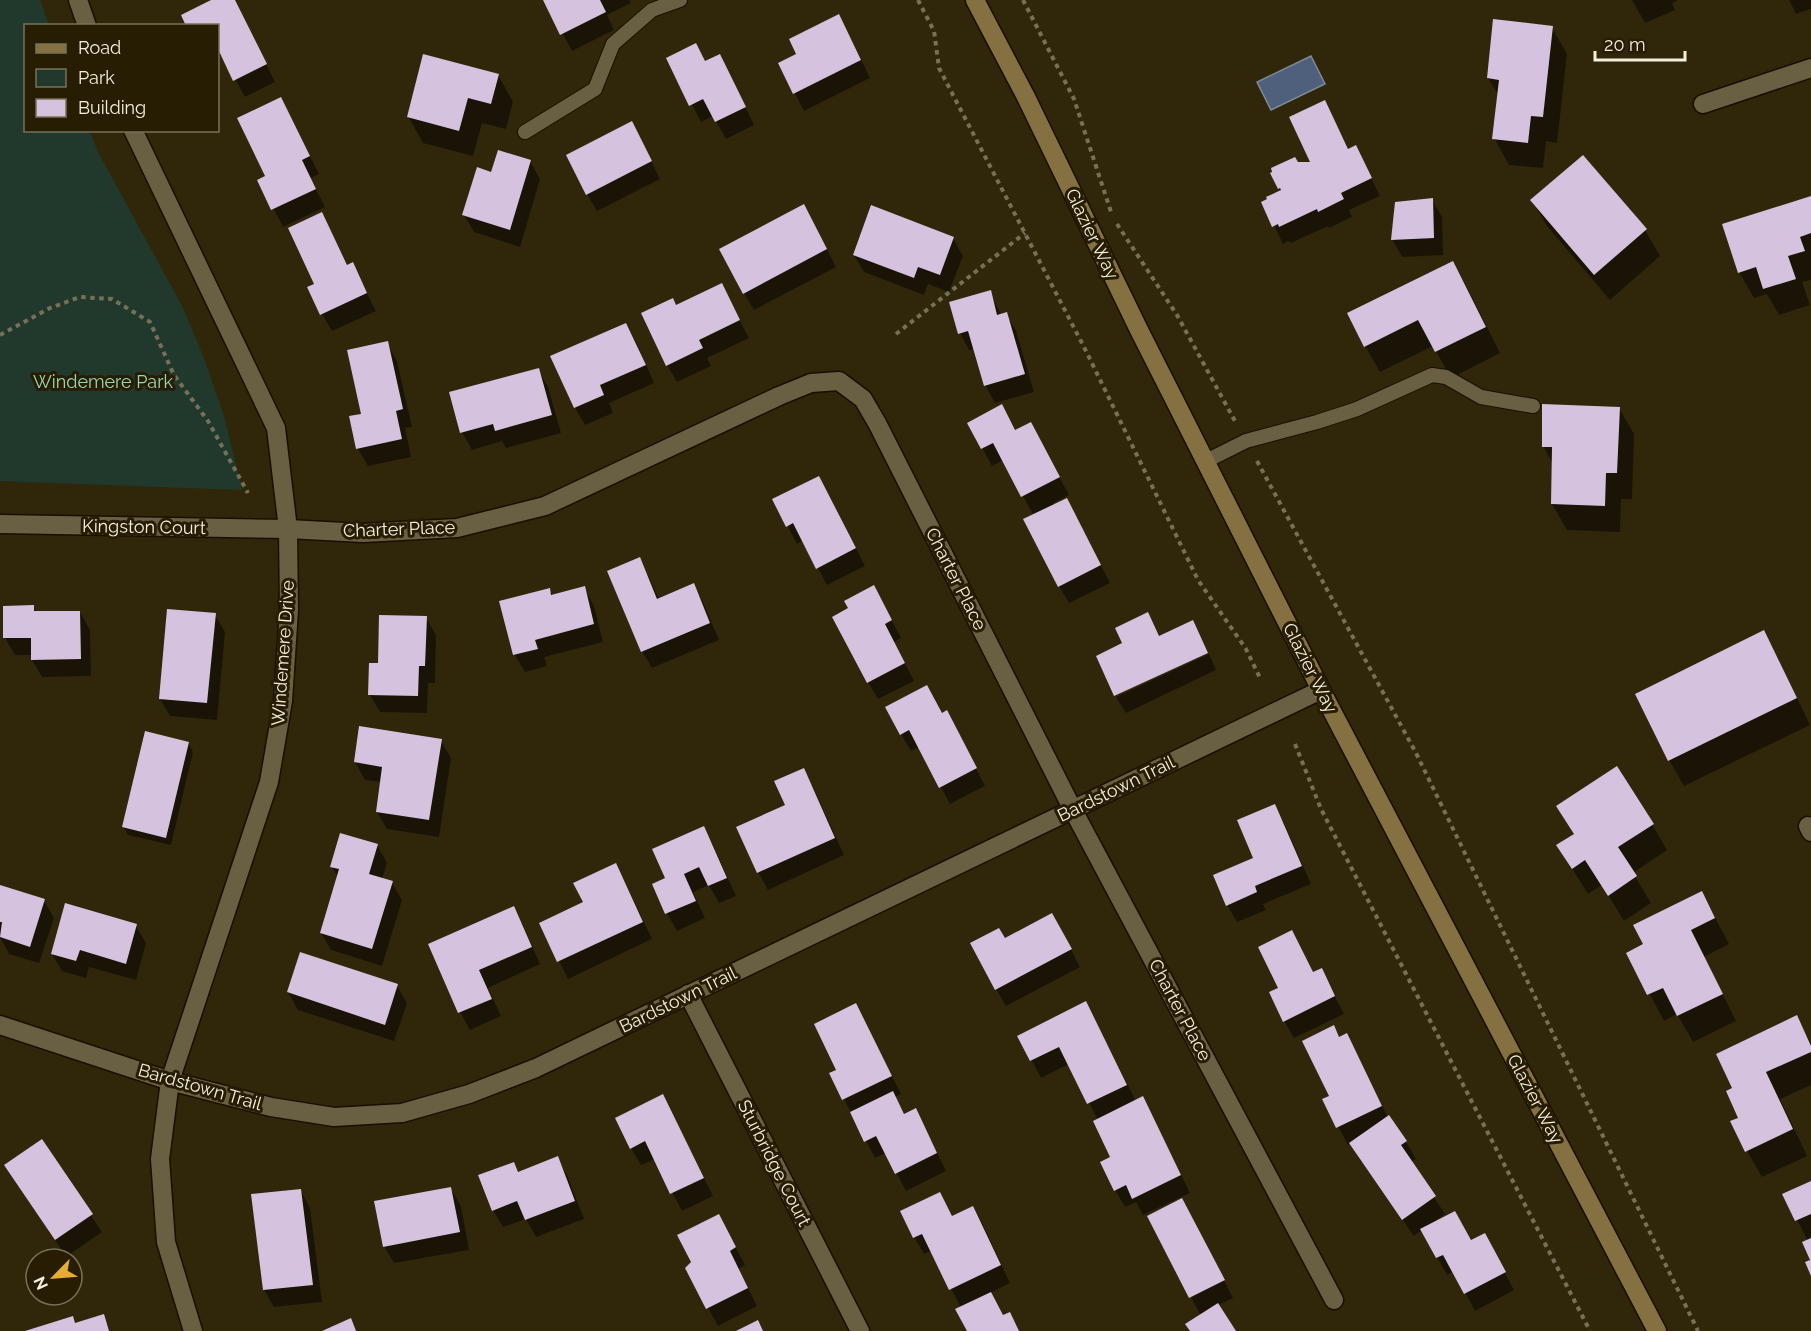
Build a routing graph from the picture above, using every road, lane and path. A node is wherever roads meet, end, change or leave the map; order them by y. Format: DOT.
graph roads {
  1 [pos="78,0"];
  2 [pos="680,0"];
  3 [pos="918,0"];
  4 [pos="975,0"];
  5 [pos="1023,0"];
  6 [pos="86,24"];
  7 [pos="1811,68"];
  8 [pos="1703,104"];
  9 [pos="134,132"];
  10 [pos="525,132"];
  11 [pos="1025,233"];
  12 [pos="896,334"];
  13 [pos="0,335"];
  14 [pos="1533,406"];
  15 [pos="1246,441"];
  16 [pos="1206,462"];
  17 [pos="248,493"];
  18 [pos="0,524"];
  19 [pos="288,529"];
  20 [pos="1261,680"];
  21 [pos="1321,690"];
  22 [pos="1295,744"];
  23 [pos="1073,810"];
  24 [pos="688,994"];
  25 [pos="0,1025"];
  26 [pos="170,1081"];
  27 [pos="1334,1300"];
  28 [pos="193,1331"];
  29 [pos="860,1331"];
  30 [pos="1590,1331"];
  31 [pos="1657,1331"];
  32 [pos="1698,1331"];
  1 -- 6 [label="street"];
  2 -- 10 [label="lane"];
  3 -- 11 [label="path"];
  4 -- 16 [label="street, Glazier Way"];
  5 -- 15 [label="path"];
  7 -- 8 [label="street"];
  9 -- 19 [label="street, Windemere Drive"];
  11 -- 12 [label="path"];
  11 -- 20 [label="path"];
  13 -- 17 [label="path"];
  14 -- 15 [label="lane"];
  15 -- 16 [label="lane"];
  15 -- 32 [label="path"];
  16 -- 21 [label="street, Glazier Way"];
  18 -- 19 [label="street, Kingston Court"];
  19 -- 23 [label="street, Charter Place"];
  19 -- 26 [label="street, Windemere Drive"];
  21 -- 23 [label="street, Bardstown Trail"];
  21 -- 31 [label="street, Glazier Way"];
  22 -- 30 [label="path"];
  23 -- 24 [label="street, Bardstown Trail"];
  23 -- 27 [label="street, Charter Place"];
  24 -- 26 [label="street, Bardstown Trail"];
  24 -- 29 [label="street, Sturbridge Court"];
  25 -- 26 [label="street, Bardstown Trail"];
  26 -- 28 [label="street, Windemere Drive"];
}
